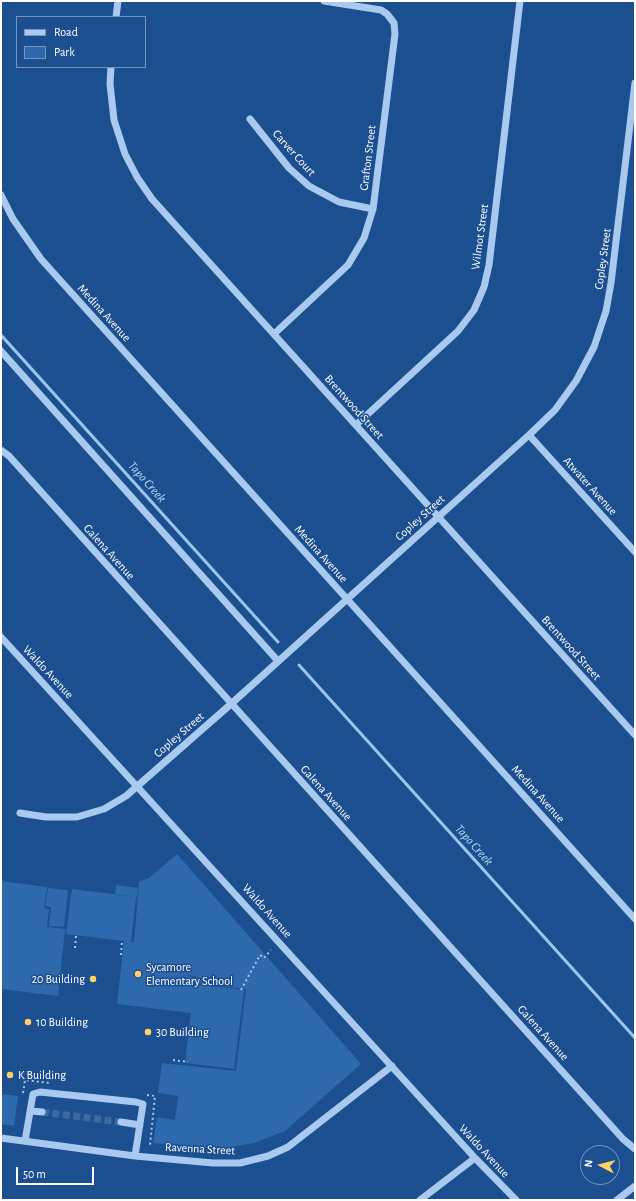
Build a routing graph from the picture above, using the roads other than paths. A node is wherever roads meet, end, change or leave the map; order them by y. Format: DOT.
graph roads {
  1 [pos="118,1"];
  2 [pos="324,1"];
  3 [pos="520,1"];
  4 [pos="116,16"];
  5 [pos="111,68"];
  6 [pos="635,83"];
  7 [pos="250,119"];
  8 [pos="1,195"];
  9 [pos="373,209"];
  10 [pos="274,334"];
  11 [pos="1,351"];
  12 [pos="356,425"];
  13 [pos="529,435"];
  14 [pos="1,450"];
  15 [pos="438,517"];
  16 [pos="635,552"];
  17 [pos="347,599"];
  18 [pos="1,637"];
  19 [pos="278,661"];
  20 [pos="231,704"];
  21 [pos="635,735"];
  22 [pos="138,786"];
  23 [pos="20,813"];
  24 [pos="635,918"];
  25 [pos="392,1066"];
  26 [pos="31,1111"];
  27 [pos="42,1112"];
  28 [pos="121,1122"];
  29 [pos="140,1125"];
  30 [pos="1,1138"];
  31 [pos="26,1141"];
  32 [pos="635,1150"];
  33 [pos="135,1156"];
  34 [pos="475,1158"];
  35 [pos="635,1186"];
  36 [pos="420,1200"];
  37 [pos="516,1200"];
  38 [pos="617,1200"];
  1 -- 4 [label="street"];
  2 -- 9 [label="street, Grafton Street"];
  3 -- 12 [label="street, Wilmot Street"];
  5 -- 10 [label="street, Brentwood Street"];
  6 -- 13 [label="street, Copley Street"];
  7 -- 9 [label="street, Carver Court"];
  8 -- 17 [label="street, Medina Avenue"];
  9 -- 10 [label="street, Grafton Street"];
  10 -- 12 [label="street, Brentwood Street"];
  11 -- 19 [label="street"];
  12 -- 15 [label="street, Brentwood Street"];
  13 -- 15 [label="street, Copley Street"];
  13 -- 16 [label="street, Atwater Avenue"];
  14 -- 20 [label="street, Galena Avenue"];
  15 -- 17 [label="street, Copley Street"];
  15 -- 21 [label="street, Brentwood Street"];
  17 -- 19 [label="street, Copley Street"];
  17 -- 24 [label="street, Medina Avenue"];
  18 -- 22 [label="street, Waldo Avenue"];
  19 -- 20 [label="street, Copley Street"];
  20 -- 22 [label="street, Copley Street"];
  20 -- 32 [label="street, Galena Avenue"];
  22 -- 23 [label="street, Copley Street"];
  22 -- 25 [label="street, Waldo Avenue"];
  25 -- 33 [label="street, Ravenna Street"];
  25 -- 34 [label="street, Waldo Avenue"];
  26 -- 27 [label="street"];
  26 -- 29 [label="street"];
  26 -- 31 [label="street"];
  28 -- 29 [label="street"];
  29 -- 33 [label="street"];
  30 -- 31 [label="street, Ravenna Street"];
  31 -- 33 [label="street, Ravenna Street"];
  34 -- 36 [label="street"];
  34 -- 37 [label="street, Waldo Avenue"];
  35 -- 38 [label="street"];
}
